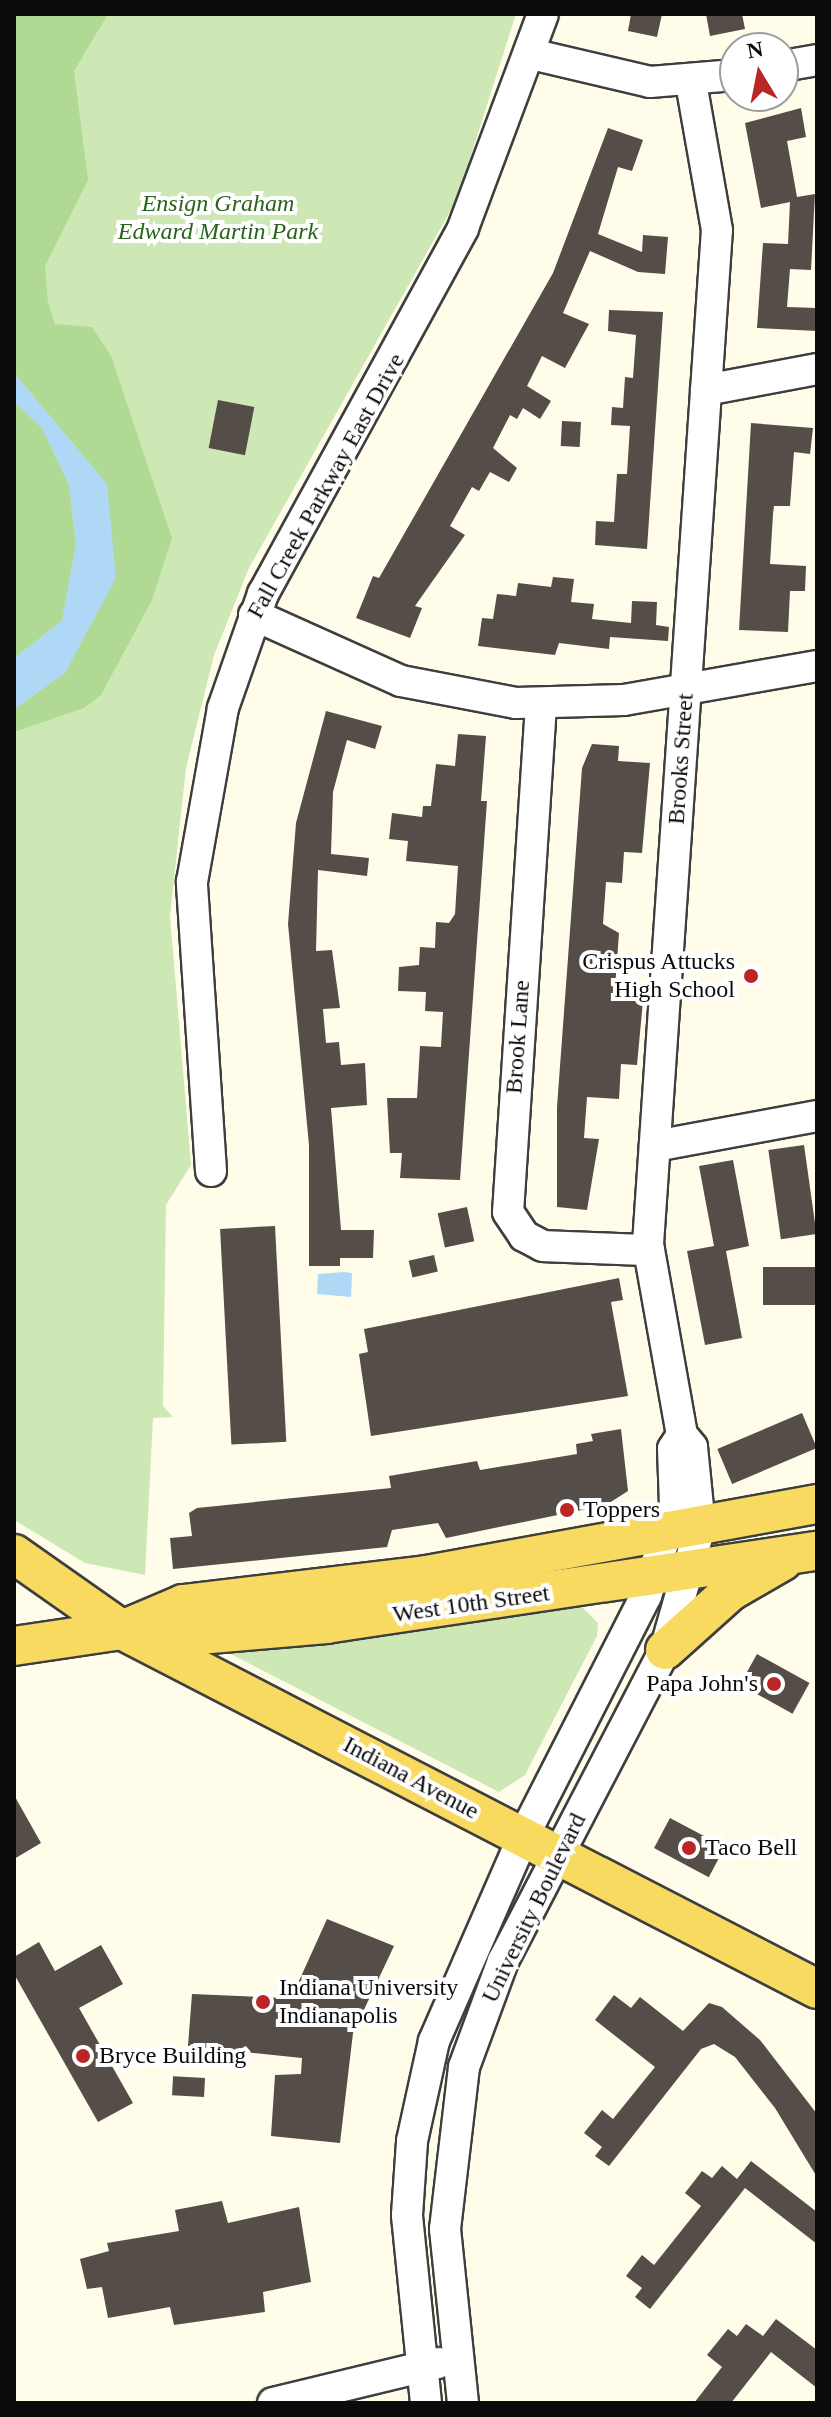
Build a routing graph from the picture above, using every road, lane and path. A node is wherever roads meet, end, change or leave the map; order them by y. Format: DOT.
graph roads {
  1 [pos="543,14"];
  2 [pos="531,54"];
  3 [pos="719,78"];
  4 [pos="691,82"];
  5 [pos="817,369"];
  6 [pos="706,390"];
  7 [pos="254,615"];
  8 [pos="817,666"];
  9 [pos="686,689"];
  10 [pos="541,705"];
  11 [pos="817,1116"];
  12 [pos="655,1146"];
  13 [pos="211,1171"];
  14 [pos="649,1250"];
  15 [pos="817,1504"];
  16 [pos="684,1531"];
  17 [pos="14,1554"];
  18 [pos="803,1554"];
  19 [pos="690,1567"];
  20 [pos="652,1574"];
  21 [pos="122,1630"];
  22 [pos="14,1646"];
  23 [pos="665,1650"];
  24 [pos="523,1837"];
  25 [pos="558,1856"];
  26 [pos="817,1989"];
  27 [pos="456,2359"];
  28 [pos="420,2366"];
  29 [pos="462,2400"];
  30 [pos="273,2403"];
  31 [pos="425,2403"];
  1 -- 2 [label="street, Fall Creek Parkway East Drive"];
  2 -- 4 [label="street"];
  2 -- 7 [label="street, Fall Creek Parkway East Drive"];
  3 -- 4 [label="street"];
  4 -- 6 [label="street, Brooks Street"];
  5 -- 6 [label="street"];
  6 -- 9 [label="street, Brooks Street"];
  7 -- 10 [label="street"];
  7 -- 13 [label="street, Fall Creek Parkway East Drive"];
  8 -- 9 [label="street"];
  9 -- 10 [label="street"];
  9 -- 12 [label="street, Brooks Street"];
  10 -- 14 [label="street, Brook Lane"];
  11 -- 12 [label="street"];
  12 -- 14 [label="street, Brooks Street"];
  14 -- 16 [label="street, Brooks Street"];
  15 -- 16 [label="main road, West 10th Street"];
  16 -- 19 [label="street, University Boulevard"];
  16 -- 20 [label="street, University Boulevard"];
  16 -- 21 [label="main road, West 10th Street"];
  17 -- 21 [label="main road, Indiana Avenue"];
  18 -- 19 [label="main road, West 10th Street"];
  18 -- 23 [label="main road"];
  19 -- 20 [label="main road, West 10th Street"];
  19 -- 23 [label="street, University Boulevard"];
  20 -- 21 [label="main road, West 10th Street"];
  20 -- 24 [label="street, University Boulevard"];
  21 -- 22 [label="main road, West 10th Street"];
  21 -- 24 [label="main road, Indiana Avenue"];
  23 -- 25 [label="street, University Boulevard"];
  24 -- 25 [label="main road, Indiana Avenue"];
  24 -- 28 [label="street, University Boulevard"];
  25 -- 26 [label="main road, Indiana Avenue"];
  25 -- 27 [label="street, University Boulevard"];
  27 -- 28 [label="street"];
  27 -- 29 [label="street, University Boulevard"];
  28 -- 30 [label="street"];
  28 -- 31 [label="street, University Boulevard"];
  29 -- 31 [label="street"];
}
